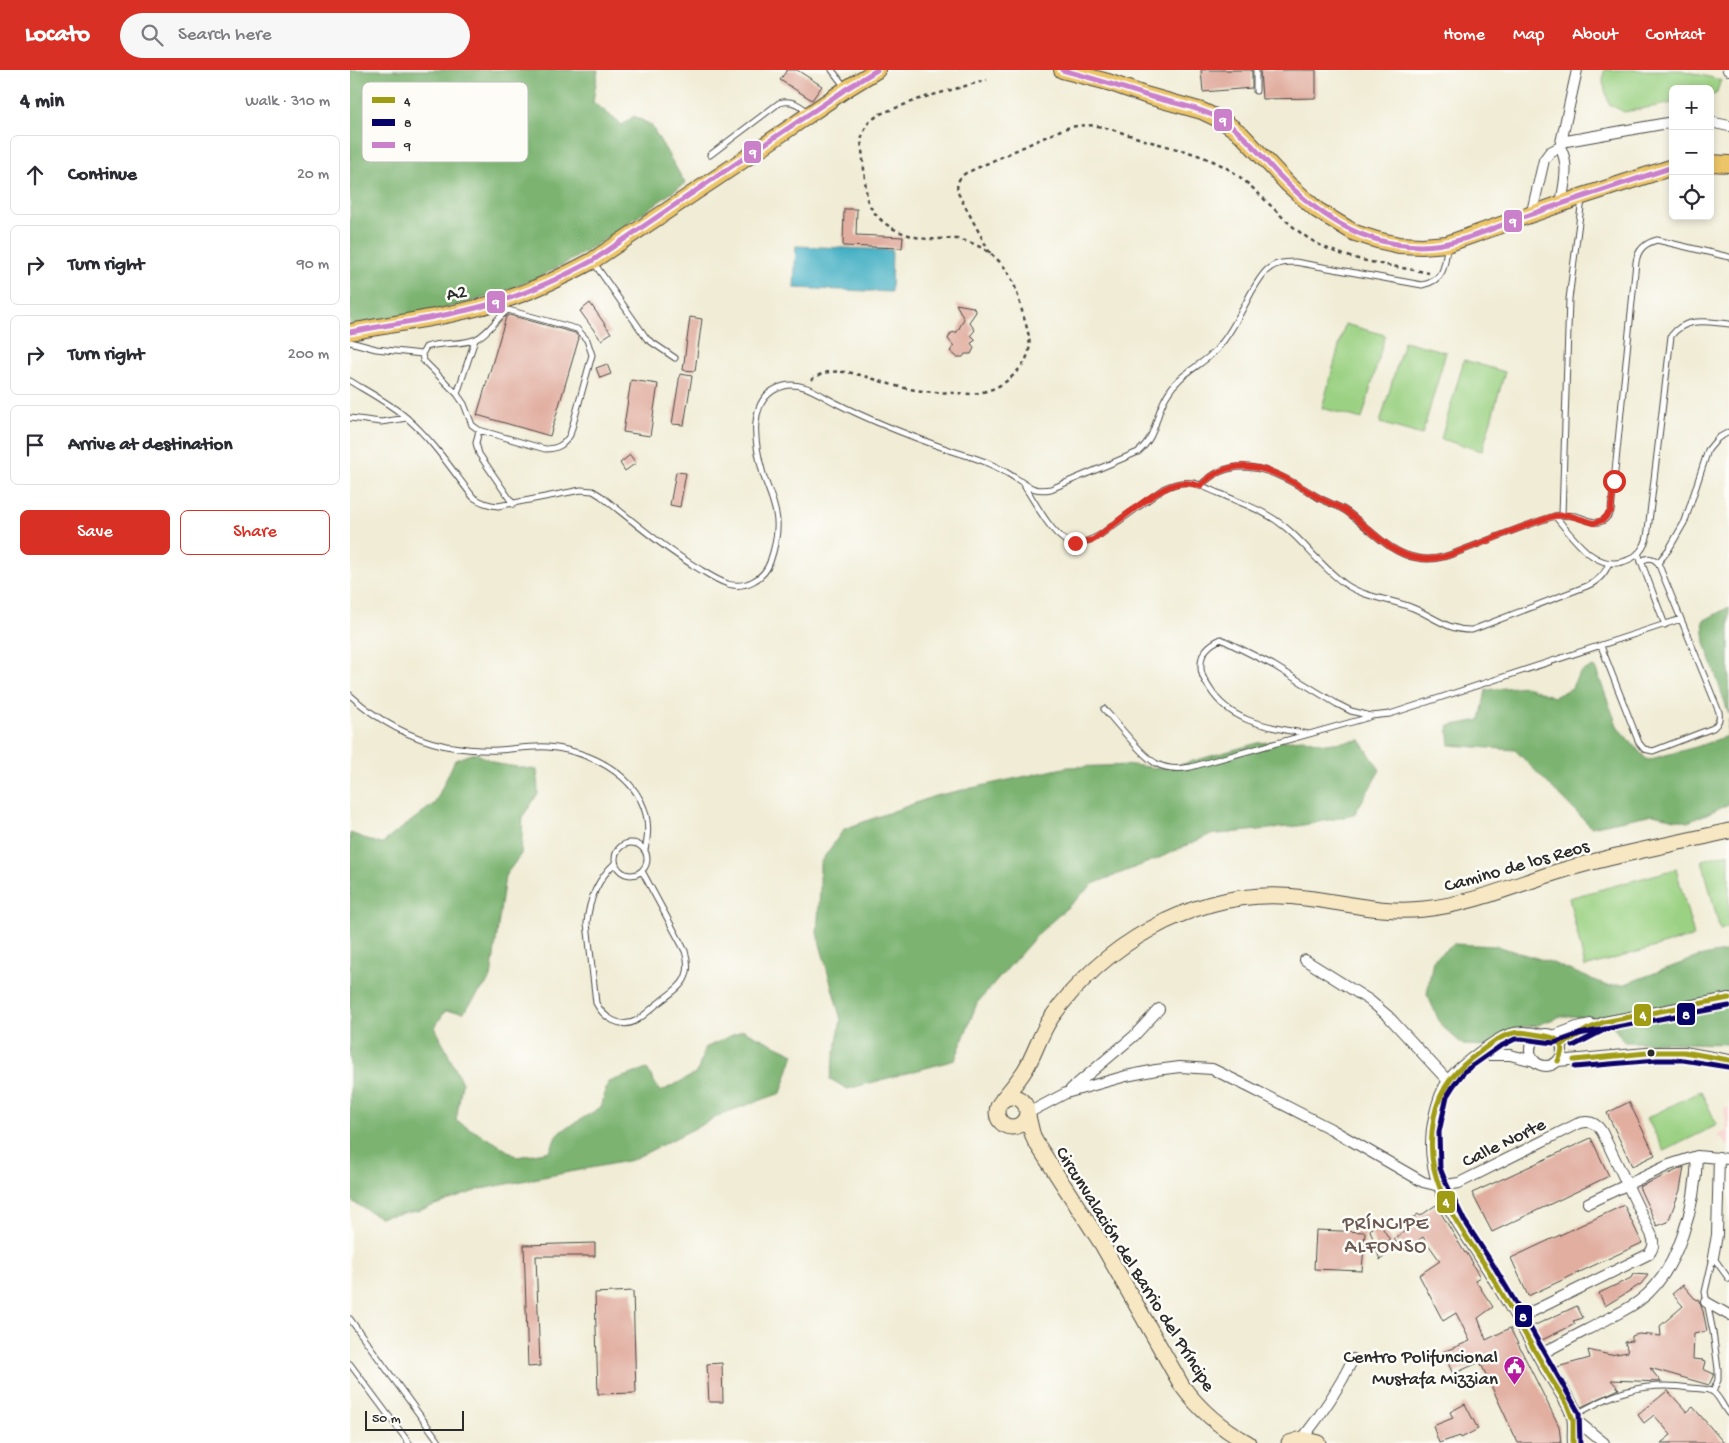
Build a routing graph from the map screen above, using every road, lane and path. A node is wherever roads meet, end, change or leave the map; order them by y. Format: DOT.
graph roads {
  1 [pos="832,70"];
  2 [pos="878,70"];
  3 [pos="1256,70"];
  4 [pos="1578,70"];
  5 [pos="1072,72"];
  6 [pos="987,80"];
  7 [pos="846,89"];
  8 [pos="1256,91"];
  9 [pos="811,114"];
  10 [pos="1669,123"];
  11 [pos="1714,123"];
  12 [pos="1729,126"];
  13 [pos="1561,144"];
  14 [pos="710,155"];
  15 [pos="1714,163"];
  16 [pos="1729,164"];
  17 [pos="1669,168"];
  18 [pos="1582,196"];
  19 [pos="1561,204"];
  20 [pos="1531,216"];
  21 [pos="1447,244"];
  22 [pos="991,254"];
  23 [pos="1729,257"];
  24 [pos="592,261"];
  25 [pos="1441,275"];
  26 [pos="1729,324"];
  27 [pos="350,332"];
  28 [pos="475,340"];
  29 [pos="350,342"];
  30 [pos="422,354"];
  31 [pos="675,358"];
  32 [pos="350,381"];
  33 [pos="804,386"];
  34 [pos="457,394"];
  35 [pos="350,418"];
  36 [pos="407,418"];
  37 [pos="479,430"];
  38 [pos="1729,432"];
  39 [pos="1023,484"];
  40 [pos="1200,486"];
  41 [pos="513,504"];
  42 [pos="1562,515"];
  43 [pos="1554,516"];
  44 [pos="1638,553"];
  45 [pos="1641,562"];
  46 [pos="1609,563"];
  47 [pos="1658,564"];
  48 [pos="1681,619"];
  49 [pos="1665,625"];
  50 [pos="1601,646"];
  51 [pos="350,695"];
  52 [pos="1104,709"];
  53 [pos="1372,716"];
  54 [pos="1308,734"];
  55 [pos="1729,831"];
  56 [pos="645,850"];
  57 [pos="615,863"];
  58 [pos="642,871"];
  59 [pos="1305,960"];
  60 [pos="1729,998"];
  61 [pos="1159,1009"];
  62 [pos="1604,1022"];
  63 [pos="1542,1035"];
  64 [pos="1554,1036"];
  65 [pos="1561,1045"];
  66 [pos="1476,1055"];
  67 [pos="1729,1060"];
  68 [pos="1534,1061"];
  69 [pos="1558,1061"];
  70 [pos="1026,1069"];
  71 [pos="1448,1081"];
  72 [pos="1066,1093"];
  73 [pos="1002,1100"];
  74 [pos="1027,1110"];
  75 [pos="1014,1128"];
  76 [pos="1040,1149"];
  77 [pos="1697,1156"];
  78 [pos="1724,1158"];
  79 [pos="1626,1185"];
  80 [pos="1438,1186"];
  81 [pos="1588,1203"];
  82 [pos="1713,1257"];
  83 [pos="1729,1279"];
  84 [pos="1706,1302"];
  85 [pos="1729,1316"];
  86 [pos="350,1319"];
  87 [pos="1517,1319"];
  88 [pos="1538,1356"];
  89 [pos="1353,1359"];
  90 [pos="350,1364"];
  91 [pos="1713,1392"];
  92 [pos="1729,1414"];
  93 [pos="1572,1417"];
  94 [pos="1296,1441"];
  95 [pos="409,1443"];
  96 [pos="440,1443"];
  97 [pos="1248,1443"];
  98 [pos="1318,1443"];
  99 [pos="1573,1443"];
  100 [pos="1604,1443"];
  1 -- 7 [label="lane"];
  2 -- 7 [label="main road, A2"];
  3 -- 8 [label="lane"];
  4 -- 13 [label="street"];
  5 -- 21 [label="main road"];
  6 -- 22 [label="path"];
  7 -- 9 [label="main road, A2"];
  9 -- 14 [label="lane"];
  9 -- 24 [label="main road, A2"];
  10 -- 13 [label="street"];
  11 -- 12 [label="street"];
  13 -- 19 [label="street"];
  13 -- 20 [label="street"];
  15 -- 16 [label="main road"];
  17 -- 18 [label="main road"];
  18 -- 19 [label="main road"];
  18 -- 42 [label="lane"];
  19 -- 20 [label="main road"];
  20 -- 21 [label="main road"];
  21 -- 25 [label="lane"];
  22 -- 25 [label="path"];
  22 -- 33 [label="path"];
  23 -- 42 [label="lane"];
  24 -- 27 [label="main road, A2"];
  24 -- 31 [label="lane"];
  25 -- 39 [label="lane"];
  26 -- 44 [label="lane"];
  28 -- 30 [label="lane"];
  28 -- 34 [label="lane"];
  28 -- 37 [label="lane"];
  29 -- 30 [label="lane"];
  30 -- 34 [label="lane"];
  32 -- 36 [label="lane"];
  33 -- 39 [label="lane"];
  33 -- 41 [label="lane"];
  34 -- 37 [label="lane"];
  35 -- 36 [label="lane"];
  36 -- 41 [label="lane"];
  37 -- 41 [label="lane"];
  38 -- 47 [label="lane"];
  39 -- 40 [label="lane"];
  40 -- 43 [label="lane"];
  40 -- 46 [label="lane"];
  42 -- 43 [label="lane"];
  43 -- 46 [label="lane"];
  44 -- 45 [label="lane"];
  44 -- 46 [label="lane"];
  45 -- 47 [label="lane"];
  45 -- 49 [label="lane"];
  47 -- 48 [label="lane"];
  48 -- 49 [label="lane"];
  48 -- 50 [label="lane"];
  49 -- 50 [label="lane"];
  50 -- 53 [label="lane"];
  51 -- 56 [label="lane"];
  52 -- 54 [label="lane"];
  53 -- 54 [label="lane"];
  53 -- 54 [label="lane"];
  55 -- 70 [label="street, Camino de los Reos"];
  56 -- 57 [label="lane"];
  56 -- 58 [label="lane"];
  57 -- 58 [label="lane"];
  57 -- 58 [label="lane"];
  59 -- 71 [label="street"];
  60 -- 62 [label="street"];
  61 -- 72 [label="street"];
  62 -- 64 [label="street"];
  62 -- 65 [label="street"];
  63 -- 64 [label="street"];
  63 -- 66 [label="street"];
  63 -- 68 [label="street"];
  64 -- 65 [label="street"];
  65 -- 69 [label="street"];
  66 -- 68 [label="street"];
  66 -- 71 [label="street"];
  67 -- 69 [label="street"];
  68 -- 69 [label="street"];
  70 -- 73 [label="street, Camino de los Reos"];
  70 -- 74 [label="street, Camino de los Reos"];
  71 -- 80 [label="street"];
  72 -- 74 [label="street"];
  72 -- 80 [label="street"];
  73 -- 74 [label="street"];
  73 -- 75 [label="street"];
  74 -- 75 [label="street"];
  74 -- 76 [label="street, Circunvalación del Barrio del Príncipe"];
  75 -- 76 [label="street, Circunvalación del Barrio del Príncipe"];
  76 -- 97 [label="street, Circunvalación del Barrio del Príncipe"];
  77 -- 78 [label="street"];
  77 -- 79 [label="street"];
  77 -- 88 [label="street"];
  78 -- 82 [label="street"];
  79 -- 80 [label="street, Calle Norte"];
  79 -- 81 [label="street"];
  79 -- 87 [label="street, Calle Norte"];
  80 -- 87 [label="street"];
  82 -- 83 [label="lane"];
  82 -- 84 [label="lane"];
  84 -- 85 [label="street"];
  84 -- 91 [label="lane"];
  86 -- 96 [label="lane"];
  87 -- 88 [label="street"];
  88 -- 93 [label="street"];
  89 -- 94 [label="street"];
  90 -- 95 [label="lane"];
  91 -- 92 [label="lane"];
  91 -- 93 [label="lane"];
  93 -- 99 [label="street"];
  93 -- 100 [label="street"];
  94 -- 98 [label="street"];
}
